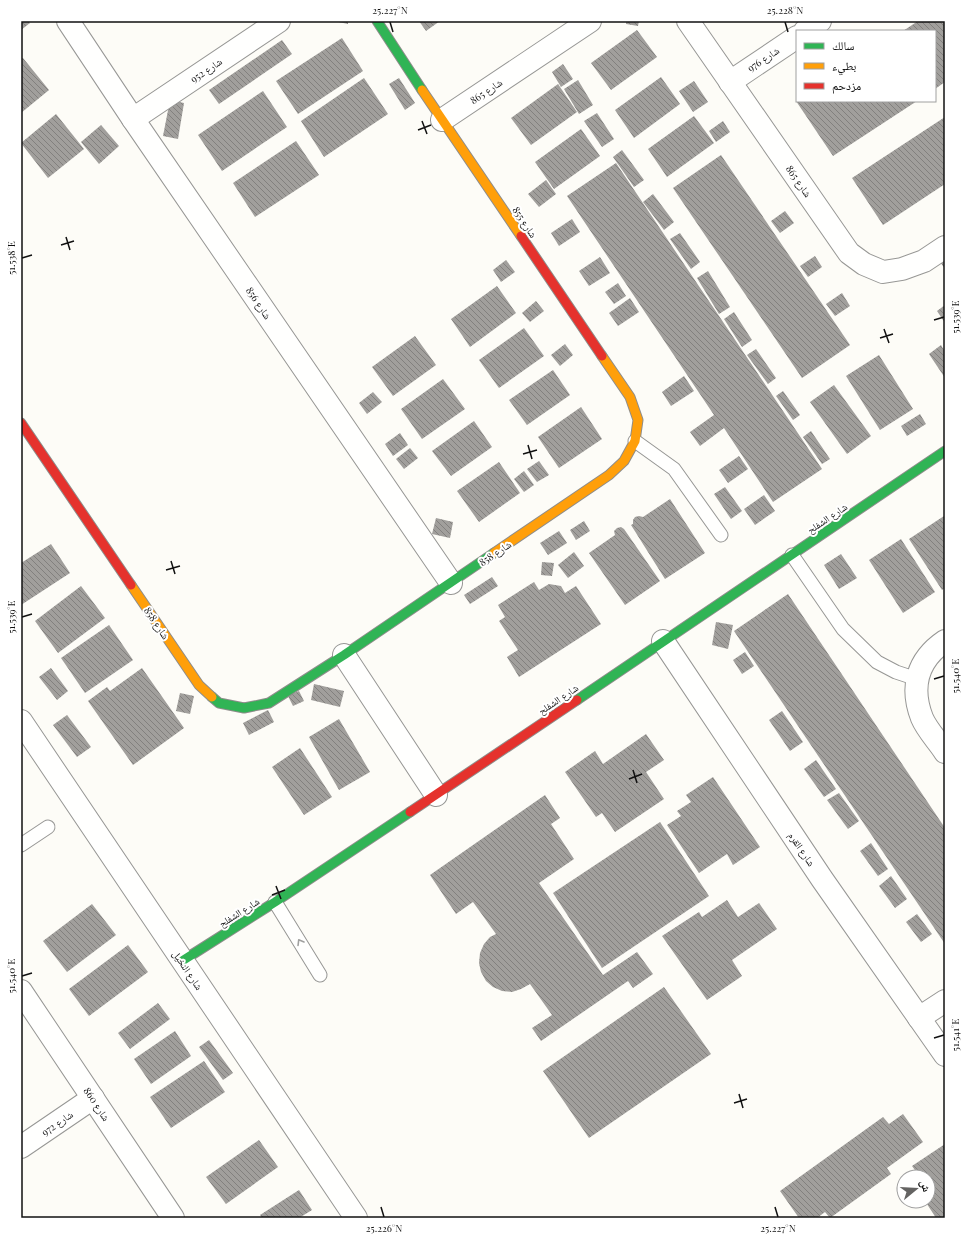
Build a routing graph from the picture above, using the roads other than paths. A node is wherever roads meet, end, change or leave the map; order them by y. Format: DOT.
graph roads {
  1 [pos="68,21"];
  2 [pos="279,21"];
  3 [pos="377,21"];
  4 [pos="590,21"];
  5 [pos="688,21"];
  6 [pos="820,21"];
  7 [pos="806,30"];
  8 [pos="796,38"];
  9 [pos="730,82"];
  10 [pos="133,119"];
  11 [pos="442,120"];
  12 [pos="945,247"];
  13 [pos="21,423"];
  14 [pos="636,441"];
  15 [pos="945,451"];
  16 [pos="721,535"];
  17 [pos="792,555"];
  18 [pos="451,583"];
  19 [pos="663,641"];
  20 [pos="945,641"];
  21 [pos="344,655"];
  22 [pos="917,679"];
  23 [pos="21,721"];
  24 [pos="945,752"];
  25 [pos="436,795"];
  26 [pos="48,827"];
  27 [pos="21,845"];
  28 [pos="275,902"];
  29 [pos="182,961"];
  30 [pos="320,975"];
  31 [pos="21,991"];
  32 [pos="945,1001"];
  33 [pos="919,1018"];
  34 [pos="945,1055"];
  35 [pos="93,1098"];
  36 [pos="21,1148"];
  37 [pos="174,1218"];
  38 [pos="356,1218"];
  1 -- 10 [label="street, شارع 856"];
  2 -- 10 [label="street, شارع 952"];
  3 -- 11 [label="street, شارع 855"];
  4 -- 11 [label="street, شارع 865"];
  5 -- 9 [label="street, شارع 865"];
  6 -- 7 [label="street"];
  8 -- 9 [label="street, شارع 976"];
  9 -- 12 [label="street, شارع 865"];
  10 -- 18 [label="street, شارع 856"];
  11 -- 14 [label="street, شارع 855"];
  13 -- 21 [label="street, شارع 858"];
  14 -- 16 [label="lane"];
  14 -- 18 [label="street, شارع 858"];
  15 -- 17 [label="street, شارع الشفلح"];
  17 -- 19 [label="street, شارع الشفلح"];
  17 -- 22 [label="lane"];
  18 -- 21 [label="street, شارع 858"];
  19 -- 25 [label="street, شارع الشفلح"];
  19 -- 33 [label="street, شارع القرم"];
  20 -- 22 [label="street"];
  21 -- 25 [label="street"];
  22 -- 24 [label="street"];
  23 -- 29 [label="street, شارع النخيل"];
  25 -- 28 [label="street, شارع الشفلح"];
  26 -- 27 [label="lane"];
  28 -- 29 [label="street, شارع الشفلح"];
  30 -- 28 [label="lane, one-way"];
  29 -- 38 [label="street, شارع النخيل"];
  31 -- 35 [label="street, شارع 860"];
  32 -- 33 [label="street"];
  33 -- 34 [label="street, شارع القرم"];
  35 -- 36 [label="street, شارع 972"];
  35 -- 37 [label="street, شارع 860"];
}
